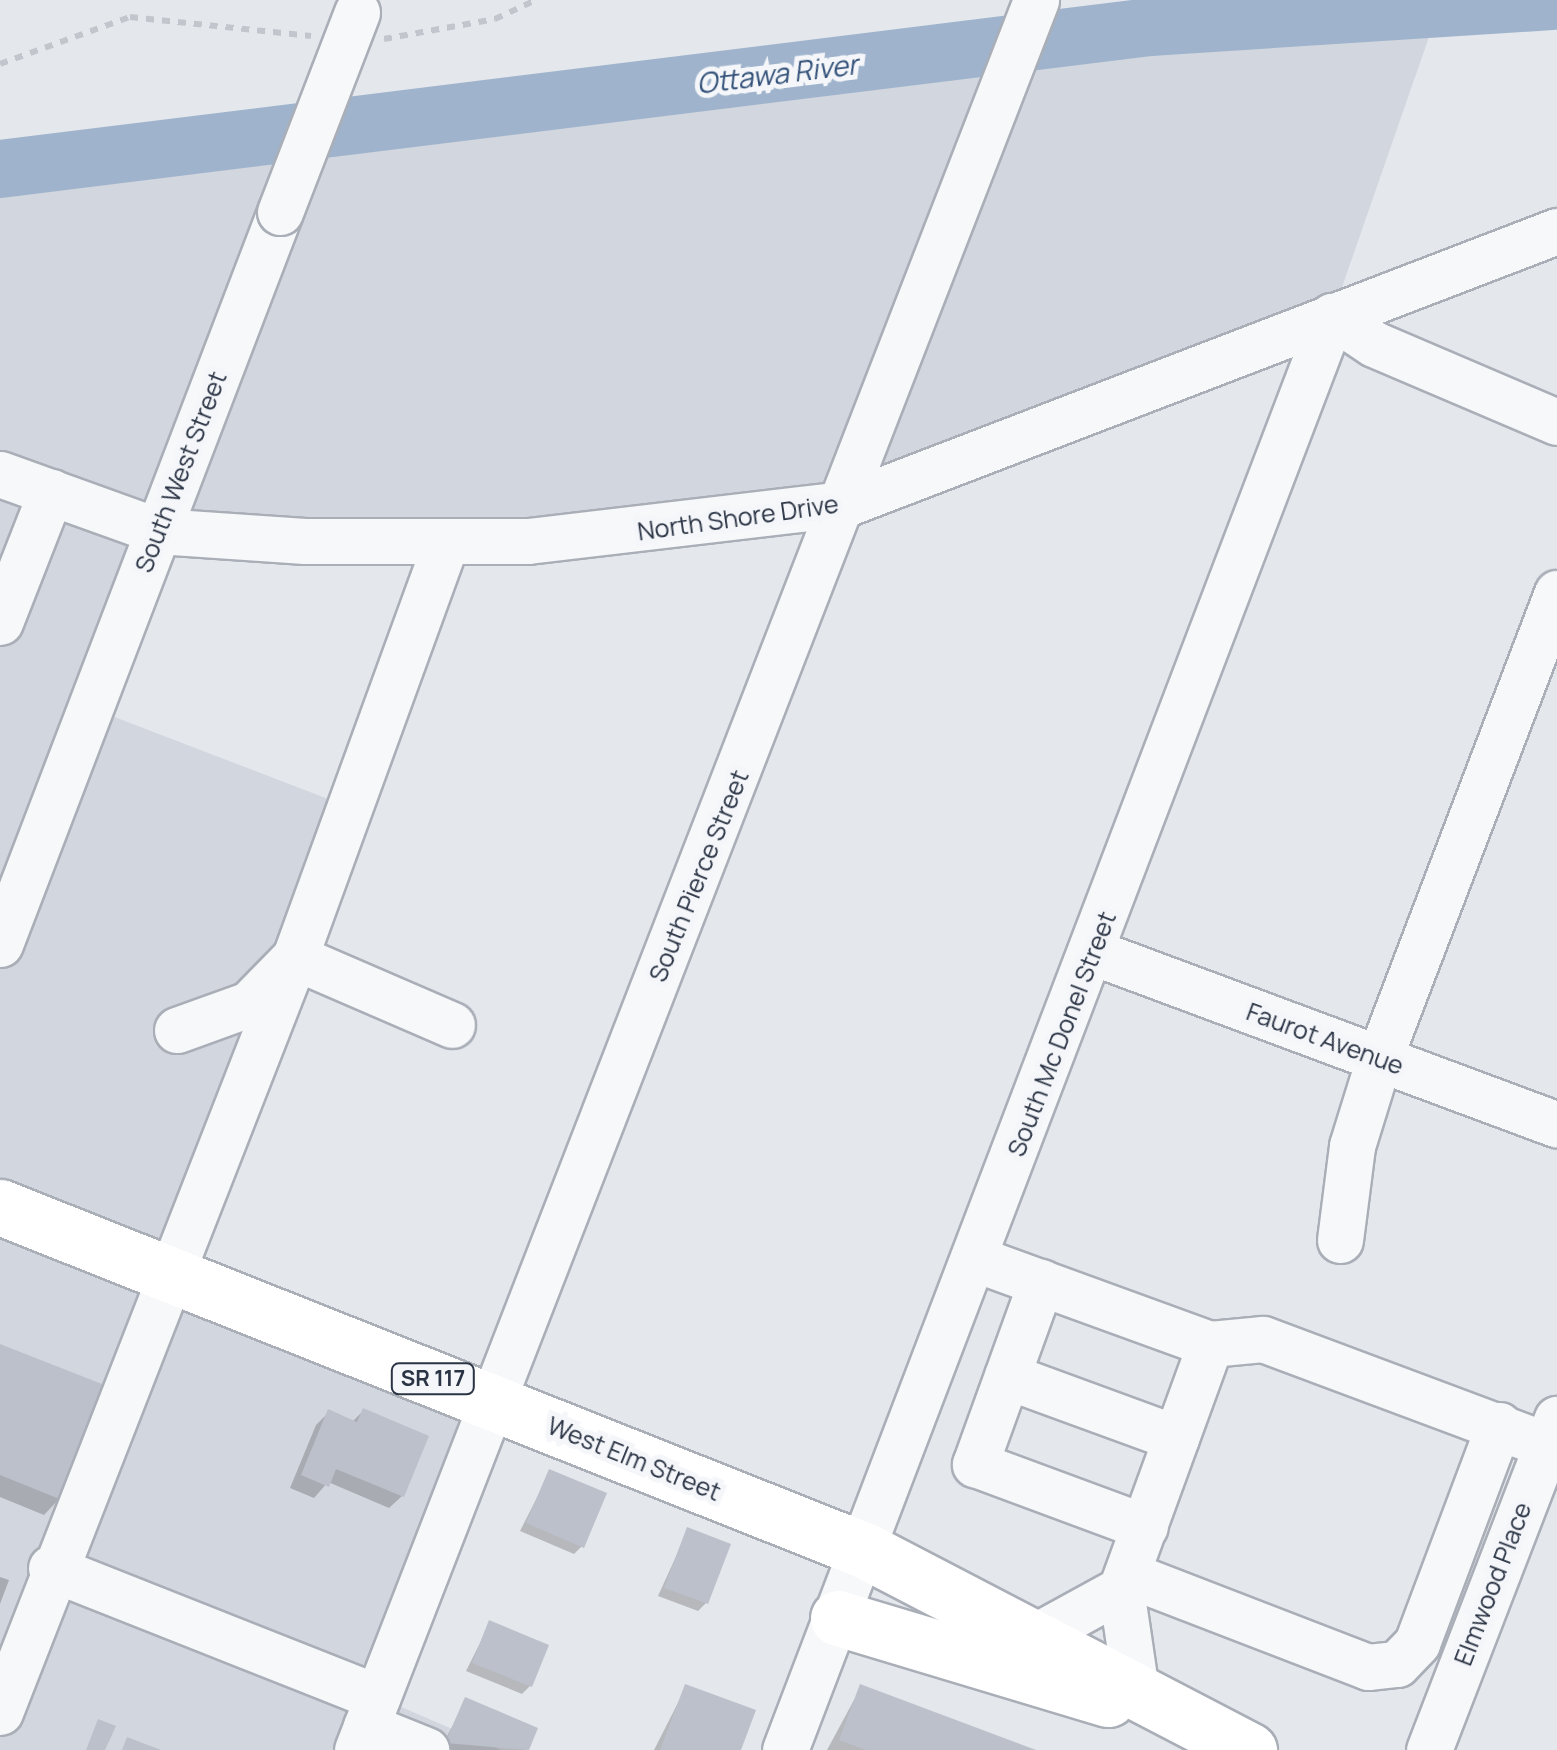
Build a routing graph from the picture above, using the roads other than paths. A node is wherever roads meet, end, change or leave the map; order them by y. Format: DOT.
graph roads {
  1 [pos="1036,0"];
  2 [pos="365,17"];
  3 [pos="1557,231"];
  4 [pos="1332,316"];
  5 [pos="1557,422"];
  6 [pos="0,474"];
  7 [pos="50,492"];
  8 [pos="846,504"];
  9 [pos="158,531"];
  10 [pos="446,542"];
  11 [pos="1557,593"];
  12 [pos="4,597"];
  13 [pos="0,944"];
  14 [pos="1092,952"];
  15 [pos="295,956"];
  16 [pos="452,1025"];
  17 [pos="177,1030"];
  18 [pos="1379,1059"];
  19 [pos="1557,1126"];
  20 [pos="0,1207"];
  21 [pos="1340,1240"];
  22 [pos="976,1259"];
  23 [pos="168,1274"];
  24 [pos="1040,1282"];
  25 [pos="1210,1344"];
  26 [pos="1007,1376"];
  27 [pos="492,1402"];
  28 [pos="1499,1425"];
  29 [pos="1552,1432"];
  30 [pos="1176,1438"];
  31 [pos="1543,1494"];
  32 [pos="1145,1527"];
  33 [pos="866,1551"];
  34 [pos="52,1568"];
  35 [pos="1124,1582"];
  36 [pos="838,1618"];
  37 [pos="1032,1638"];
  38 [pos="1150,1699"];
  39 [pos="0,1712"];
  40 [pos="367,1725"];
  41 [pos="426,1750"];
  42 [pos="785,1750"];
  43 [pos="1250,1750"];
  44 [pos="1429,1750"];
  1 -- 8 [label="street, South Pierce Street"];
  2 -- 9 [label="street, South West Street, bridge"];
  3 -- 4 [label="street, North Shore Drive"];
  4 -- 5 [label="street"];
  4 -- 8 [label="street, North Shore Drive"];
  4 -- 14 [label="street, South Mc Donel Street"];
  6 -- 7 [label="street, North Shore Drive"];
  7 -- 9 [label="street, North Shore Drive"];
  7 -- 12 [label="street"];
  8 -- 10 [label="street, North Shore Drive"];
  8 -- 27 [label="street, South Pierce Street"];
  9 -- 10 [label="street, North Shore Drive"];
  9 -- 13 [label="street, South West Street"];
  10 -- 15 [label="street"];
  11 -- 18 [label="street"];
  14 -- 18 [label="street, Faurot Avenue"];
  14 -- 22 [label="street, South Mc Donel Street"];
  15 -- 16 [label="street"];
  15 -- 17 [label="street"];
  15 -- 23 [label="street"];
  18 -- 19 [label="street, Faurot Avenue"];
  18 -- 21 [label="street"];
  20 -- 23 [label="main road, West Elm Street / SR 117"];
  22 -- 24 [label="street"];
  22 -- 33 [label="street, South Mc Donel Street"];
  23 -- 27 [label="main road, West Elm Street / SR 117"];
  23 -- 34 [label="street"];
  24 -- 25 [label="street"];
  24 -- 26 [label="street"];
  25 -- 28 [label="street"];
  25 -- 30 [label="street"];
  26 -- 30 [label="street"];
  26 -- 32 [label="street"];
  27 -- 33 [label="main road, West Elm Street / SR 117"];
  27 -- 40 [label="street, South Pierce Street"];
  28 -- 29 [label="street"];
  28 -- 35 [label="street"];
  29 -- 31 [label="street, Elmwood Place"];
  30 -- 32 [label="street"];
  31 -- 44 [label="street, Elmwood Place"];
  32 -- 35 [label="street"];
  33 -- 36 [label="street, South Mc Donel Street"];
  33 -- 37 [label="main road, West Elm Street / SR 117"];
  34 -- 39 [label="street"];
  34 -- 40 [label="street"];
  35 -- 37 [label="street"];
  35 -- 38 [label="street"];
  36 -- 38 [label="main road"];
  36 -- 42 [label="street, South Mc Donel Street"];
  37 -- 38 [label="main road, West Elm Street / SR 117"];
  38 -- 43 [label="main road, West Elm Street / SR 117"];
  40 -- 41 [label="street"];
}
